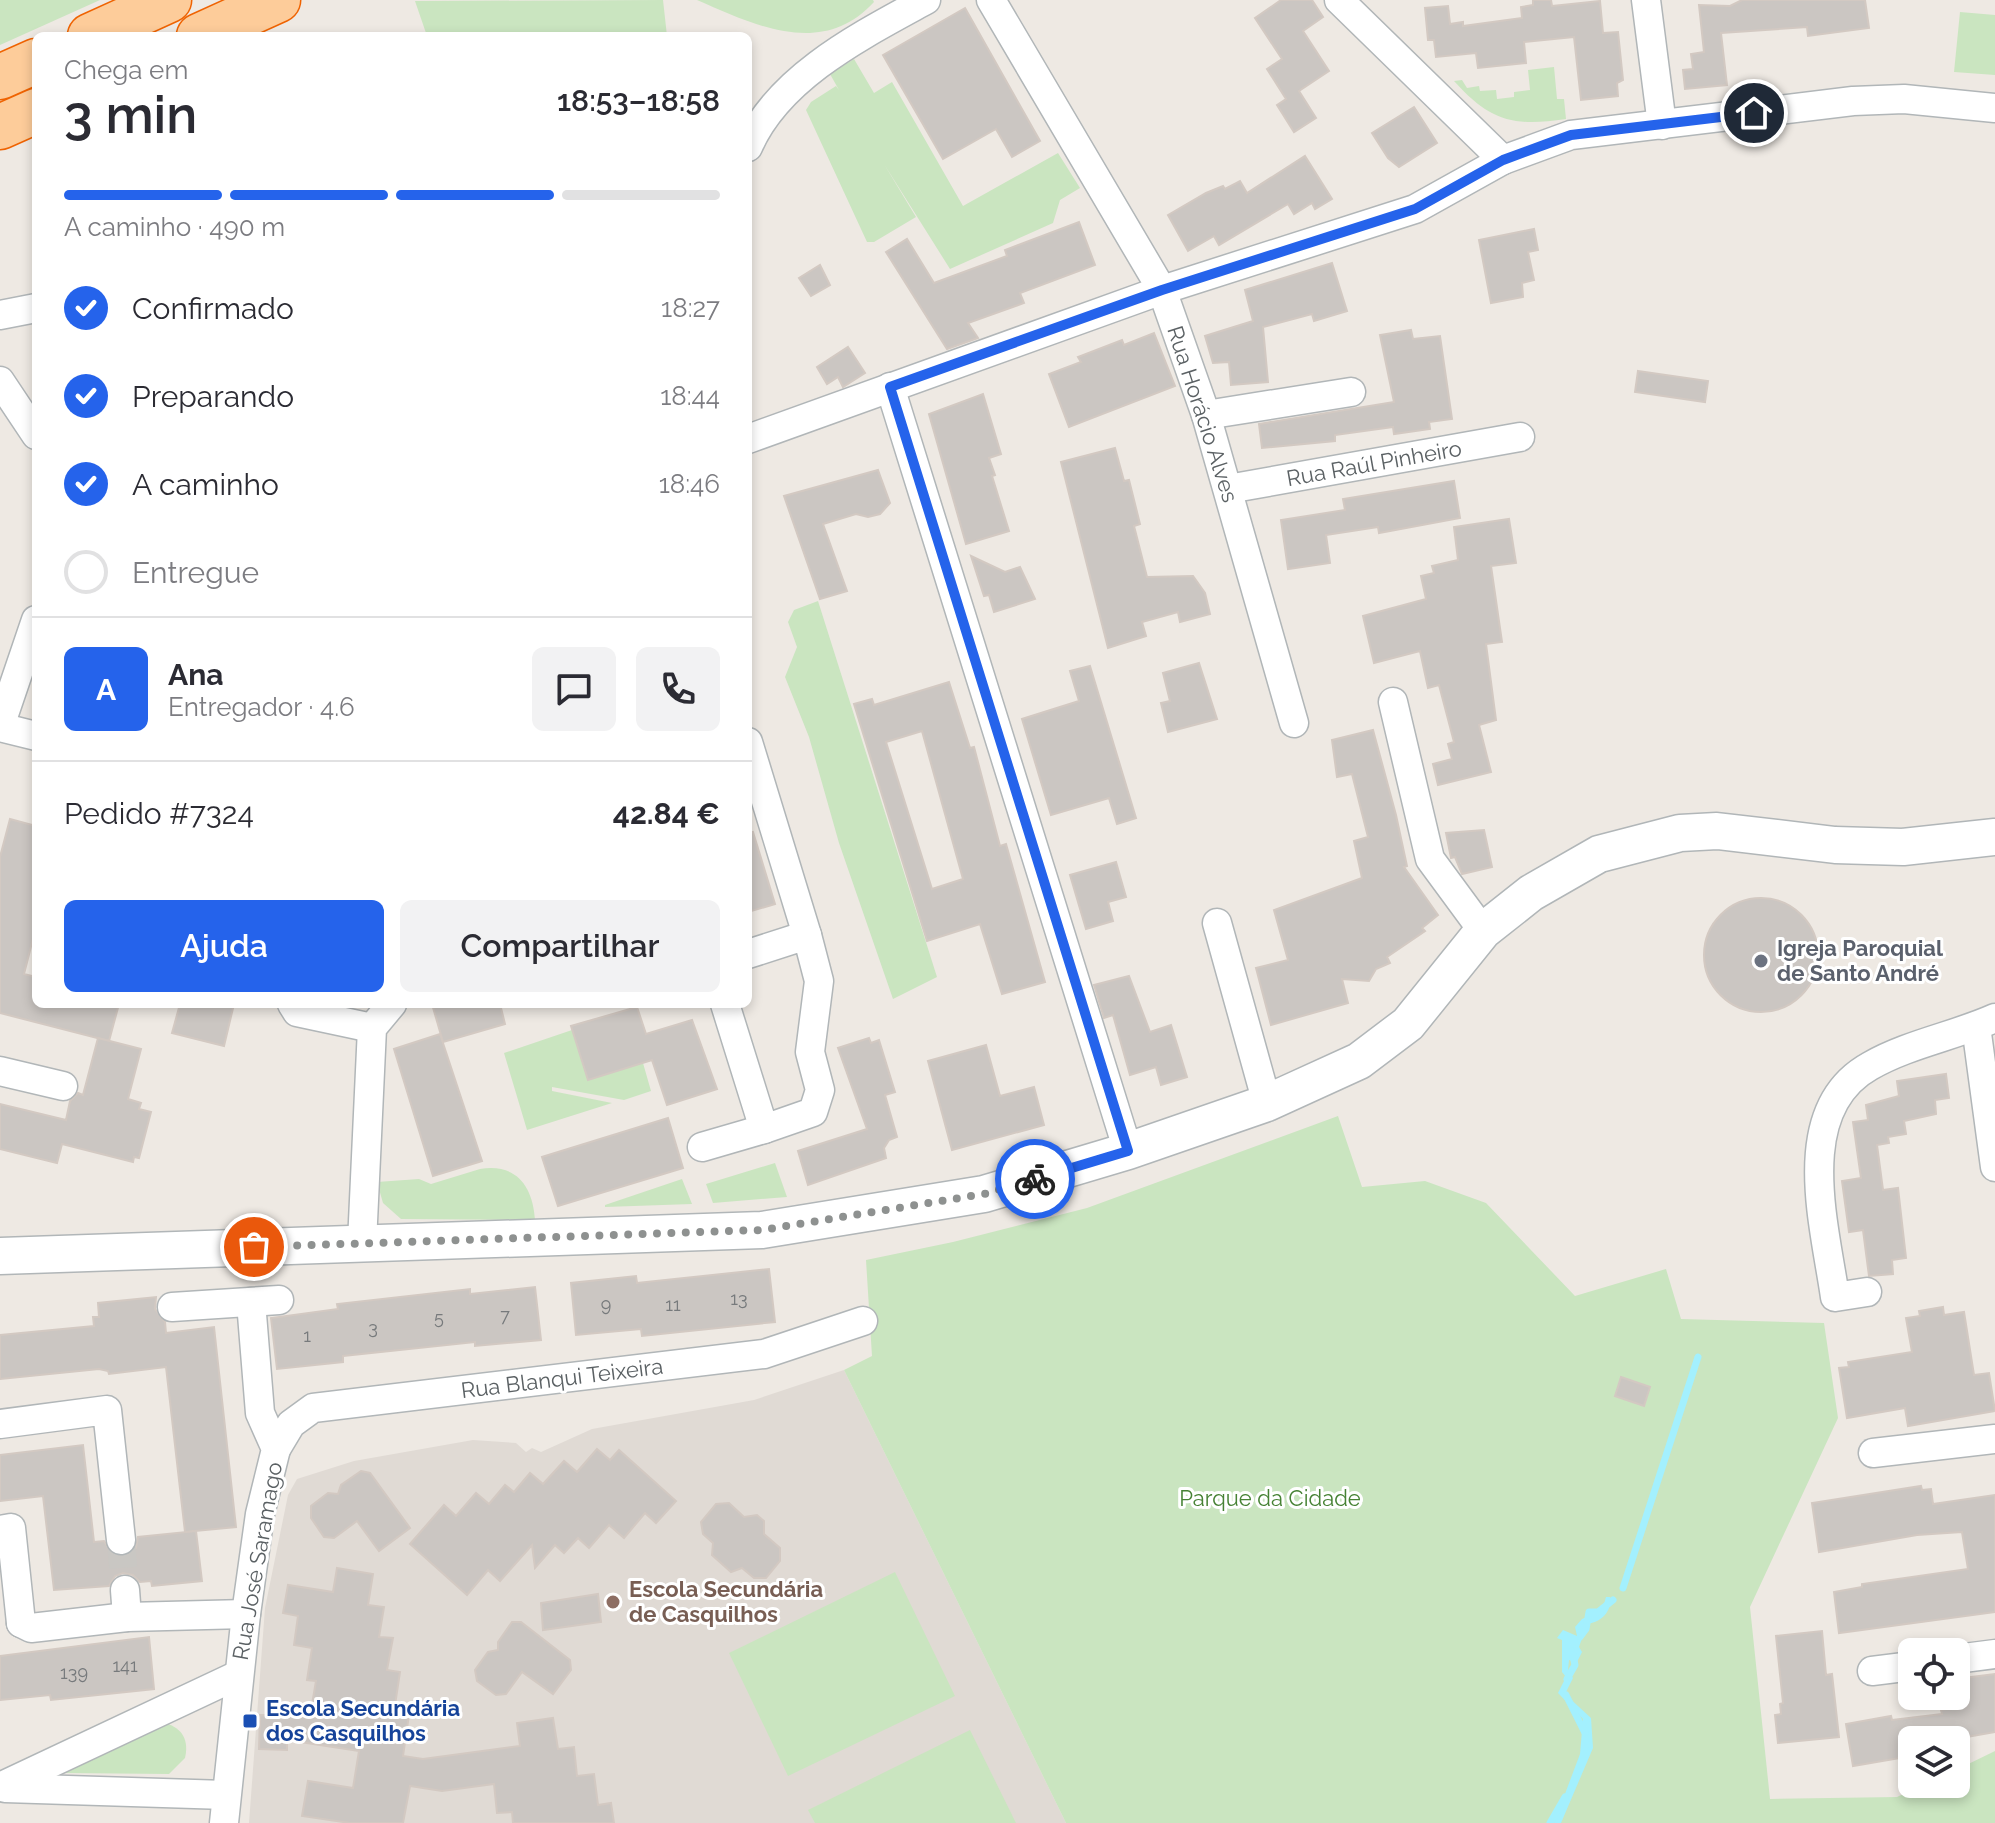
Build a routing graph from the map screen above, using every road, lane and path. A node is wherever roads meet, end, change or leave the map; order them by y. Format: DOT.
graph roads {
  1 [pos="169,0"];
  2 [pos="278,0"];
  3 [pos="926,0"];
  4 [pos="991,0"];
  5 [pos="1339,0"];
  6 [pos="1646,0"];
  7 [pos="99,32"];
  8 [pos="208,32"];
  9 [pos="32,63"];
  10 [pos="0,77"];
  11 [pos="1995,108"];
  12 [pos="32,113"];
  13 [pos="1662,125"];
  14 [pos="0,127"];
  15 [pos="1475,132"];
  16 [pos="1571,135"];
  17 [pos="752,138"];
  18 [pos="1503,160"];
  19 [pos="1162,290"];
  20 [pos="32,309"];
  21 [pos="0,315"];
  22 [pos="890,387"];
  23 [pos="2,389"];
  24 [pos="1351,392"];
  25 [pos="1206,415"];
  26 [pos="32,430"];
  27 [pos="1520,437"];
  28 [pos="752,438"];
  29 [pos="1228,489"];
  30 [pos="32,632"];
  31 [pos="1393,702"];
  32 [pos="1294,723"];
  33 [pos="0,726"];
  34 [pos="32,735"];
  35 [pos="752,769"];
  36 [pos="760,823"];
  37 [pos="1995,837"];
  38 [pos="1217,923"];
  39 [pos="1483,931"];
  40 [pos="807,935"];
  41 [pos="752,953"];
  42 [pos="294,1008"];
  43 [pos="389,1008"];
  44 [pos="726,1008"];
  45 [pos="1986,1022"];
  46 [pos="372,1028"];
  47 [pos="0,1071"];
  48 [pos="63,1086"];
  49 [pos="1267,1103"];
  50 [pos="764,1129"];
  51 [pos="702,1147"];
  52 [pos="1128,1151"];
  53 [pos="1995,1167"];
  54 [pos="362,1243"];
  55 [pos="0,1256"];
  56 [pos="1867,1292"];
  57 [pos="279,1300"];
  58 [pos="251,1302"];
  59 [pos="172,1307"];
  60 [pos="863,1321"];
  61 [pos="0,1424"];
  62 [pos="1995,1439"];
  63 [pos="276,1449"];
  64 [pos="1873,1453"];
  65 [pos="0,1530"];
  66 [pos="121,1540"];
  67 [pos="246,1614"];
  68 [pos="11,1624"];
  69 [pos="1995,1654"];
  70 [pos="1970,1657"];
  71 [pos="1898,1668"];
  72 [pos="1872,1671"];
  73 [pos="238,1675"];
  74 [pos="0,1787"];
  75 [pos="225,1809"];
  1 -- 7 [label="highway"];
  2 -- 8 [label="highway"];
  3 -- 17 [label="street"];
  4 -- 19 [label="street, Rua Horácio Alves"];
  5 -- 15 [label="street"];
  6 -- 13 [label="street"];
  9 -- 10 [label="highway"];
  11 -- 13 [label="street"];
  12 -- 14 [label="highway"];
  13 -- 16 [label="street"];
  15 -- 16 [label="street"];
  15 -- 18 [label="street"];
  16 -- 18 [label="street"];
  18 -- 19 [label="street"];
  19 -- 22 [label="street"];
  19 -- 25 [label="street, Rua Horácio Alves"];
  20 -- 21 [label="street"];
  22 -- 28 [label="street"];
  22 -- 52 [label="street"];
  23 -- 26 [label="street"];
  24 -- 25 [label="street"];
  25 -- 29 [label="street, Rua Horácio Alves"];
  27 -- 29 [label="street, Rua Raúl Pinheiro"];
  29 -- 32 [label="street, Rua Horácio Alves"];
  30 -- 33 [label="street"];
  31 -- 39 [label="street"];
  33 -- 34 [label="street"];
  35 -- 36 [label="street"];
  36 -- 40 [label="street"];
  37 -- 39 [label="street"];
  38 -- 49 [label="street"];
  39 -- 49 [label="street"];
  40 -- 41 [label="street"];
  40 -- 50 [label="street"];
  42 -- 46 [label="street"];
  43 -- 46 [label="street"];
  44 -- 50 [label="street"];
  45 -- 53 [label="street"];
  45 -- 56 [label="street"];
  46 -- 54 [label="street"];
  47 -- 48 [label="street"];
  49 -- 52 [label="street"];
  50 -- 51 [label="street"];
  52 -- 54 [label="street"];
  54 -- 55 [label="street"];
  57 -- 58 [label="street"];
  58 -- 59 [label="street"];
  58 -- 63 [label="street, Rua José Saramago"];
  60 -- 63 [label="street, Rua Blanqui Teixeira"];
  61 -- 66 [label="street"];
  62 -- 64 [label="street"];
  63 -- 67 [label="street, Rua José Saramago"];
  65 -- 68 [label="street"];
  67 -- 68 [label="street"];
  67 -- 73 [label="street, Rua José Saramago"];
  69 -- 70 [label="street"];
  71 -- 72 [label="street"];
  73 -- 74 [label="street"];
  73 -- 75 [label="street, Rua José Saramago"];
  74 -- 75 [label="street"];
}
